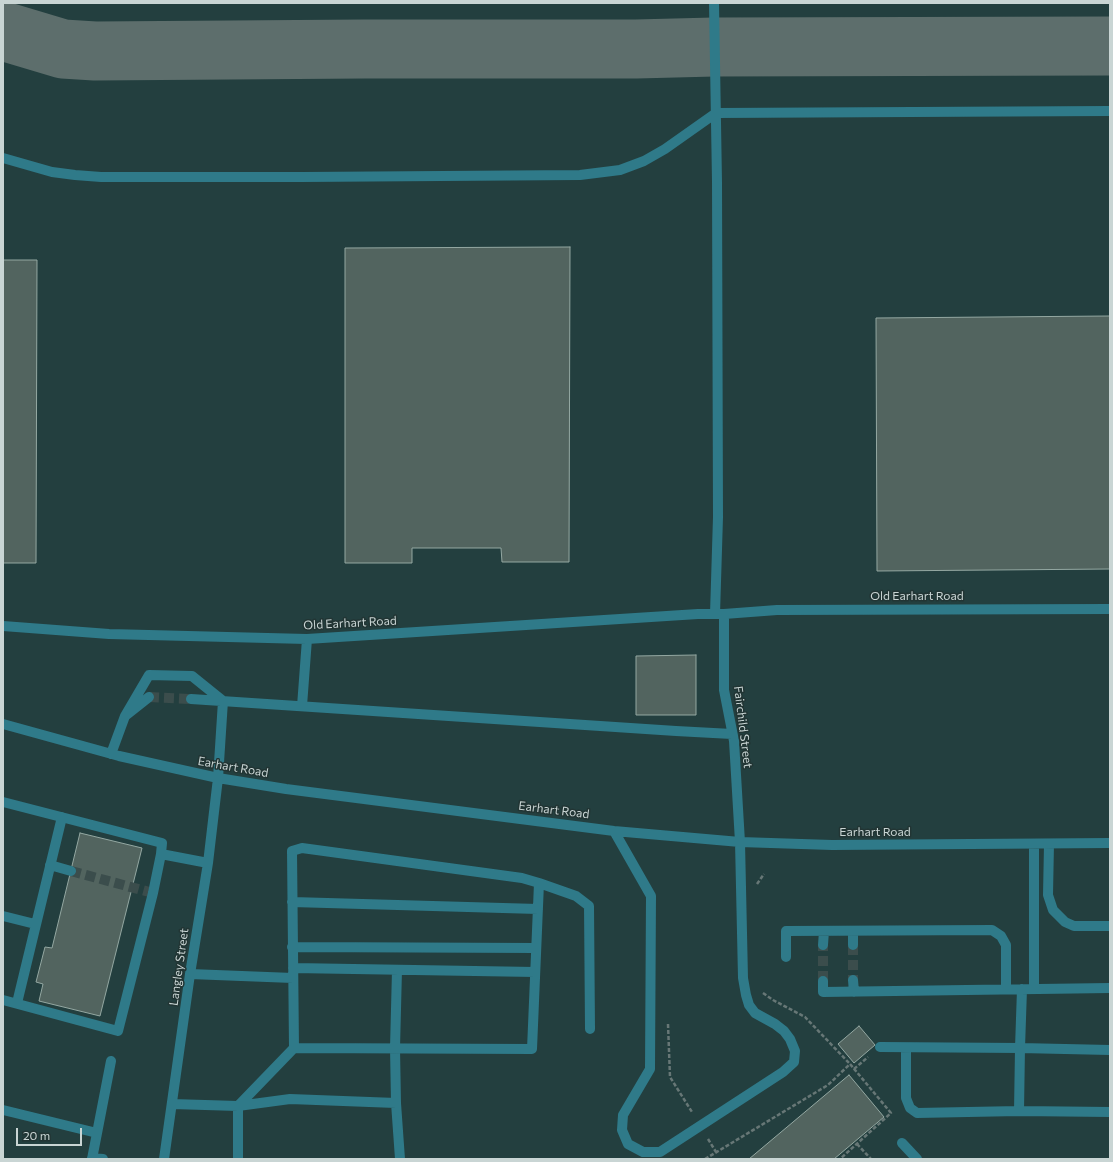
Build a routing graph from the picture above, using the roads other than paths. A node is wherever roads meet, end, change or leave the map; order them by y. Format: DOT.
graph roads {
  1 [pos="714,3"];
  2 [pos="1110,111"];
  3 [pos="716,113"];
  4 [pos="3,158"];
  5 [pos="1110,609"];
  6 [pos="719,614"];
  7 [pos="3,626"];
  8 [pos="307,639"];
  9 [pos="149,697"];
  10 [pos="192,699"];
  11 [pos="223,701"];
  12 [pos="302,706"];
  13 [pos="125,716"];
  14 [pos="3,724"];
  15 [pos="732,734"];
  16 [pos="111,754"];
  17 [pos="218,778"];
  18 [pos="3,802"];
  19 [pos="62,817"];
  20 [pos="614,831"];
  21 [pos="740,842"];
  22 [pos="1110,842"];
  23 [pos="1034,844"];
  24 [pos="1049,844"];
  25 [pos="161,854"];
  26 [pos="208,863"];
  27 [pos="50,866"];
  28 [pos="71,871"];
  29 [pos="539,884"];
  30 [pos="292,902"];
  31 [pos="538,909"];
  32 [pos="3,916"];
  33 [pos="35,924"];
  34 [pos="1110,926"];
  35 [pos="824,931"];
  36 [pos="853,931"];
  37 [pos="823,945"];
  38 [pos="853,946"];
  39 [pos="292,947"];
  40 [pos="536,948"];
  41 [pos="786,957"];
  42 [pos="397,970"];
  43 [pos="535,972"];
  44 [pos="293,973"];
  45 [pos="190,974"];
  46 [pos="853,980"];
  47 [pos="823,981"];
  48 [pos="1034,988"];
  49 [pos="1110,988"];
  50 [pos="1006,989"];
  51 [pos="1022,989"];
  52 [pos="854,992"];
  53 [pos="3,1000"];
  54 [pos="17,1004"];
  55 [pos="590,1029"];
  56 [pos="880,1047"];
  57 [pos="294,1048"];
  58 [pos="395,1048"];
  59 [pos="906,1048"];
  60 [pos="1020,1048"];
  61 [pos="1110,1050"];
  62 [pos="111,1061"];
  63 [pos="396,1103"];
  64 [pos="172,1104"];
  65 [pos="238,1106"];
  66 [pos="3,1110"];
  67 [pos="1019,1111"];
  68 [pos="1110,1112"];
  69 [pos="97,1133"];
  70 [pos="902,1143"];
  71 [pos="92,1158"];
  72 [pos="103,1159"];
  73 [pos="164,1159"];
  74 [pos="238,1159"];
  75 [pos="400,1159"];
  76 [pos="917,1159"];
  1 -- 3 [label="street, Fairchild Street"];
  2 -- 3 [label="street"];
  3 -- 4 [label="street"];
  3 -- 6 [label="street, Fairchild Street"];
  5 -- 6 [label="street, Old Earhart Road"];
  6 -- 8 [label="street, Old Earhart Road"];
  6 -- 15 [label="street, Fairchild Street"];
  7 -- 8 [label="street, Old Earhart Road"];
  8 -- 12 [label="street"];
  9 -- 13 [label="street"];
  10 -- 11 [label="street"];
  11 -- 12 [label="street"];
  11 -- 13 [label="street"];
  11 -- 17 [label="street, Langley Street"];
  12 -- 15 [label="street"];
  13 -- 16 [label="street"];
  14 -- 16 [label="street, Earhart Road"];
  15 -- 21 [label="street, Fairchild Street"];
  16 -- 17 [label="street, Earhart Road"];
  17 -- 20 [label="street, Earhart Road"];
  17 -- 26 [label="street, Langley Street"];
  18 -- 19 [label="street"];
  19 -- 25 [label="street"];
  19 -- 27 [label="street"];
  20 -- 21 [label="street, Earhart Road"];
  20 -- 21 [label="street, Fairchild Street"];
  21 -- 23 [label="street, Earhart Road"];
  22 -- 24 [label="street, Earhart Road"];
  23 -- 24 [label="street, Earhart Road"];
  23 -- 48 [label="street"];
  24 -- 34 [label="street"];
  25 -- 26 [label="street"];
  25 -- 54 [label="street"];
  26 -- 45 [label="street, Langley Street"];
  27 -- 28 [label="street"];
  27 -- 33 [label="street"];
  29 -- 30 [label="street"];
  29 -- 31 [label="street"];
  29 -- 55 [label="street"];
  30 -- 31 [label="street"];
  30 -- 39 [label="street"];
  31 -- 40 [label="street"];
  32 -- 33 [label="street"];
  33 -- 54 [label="street"];
  35 -- 36 [label="street"];
  35 -- 37 [label="street"];
  35 -- 41 [label="street"];
  36 -- 38 [label="street"];
  36 -- 50 [label="street"];
  39 -- 40 [label="street"];
  39 -- 44 [label="street"];
  40 -- 43 [label="street"];
  42 -- 43 [label="street"];
  42 -- 44 [label="street"];
  42 -- 58 [label="street"];
  43 -- 58 [label="street"];
  44 -- 45 [label="street"];
  44 -- 57 [label="street"];
  45 -- 64 [label="street, Langley Street"];
  46 -- 52 [label="street"];
  47 -- 52 [label="street"];
  48 -- 49 [label="street"];
  48 -- 51 [label="street"];
  50 -- 51 [label="street"];
  50 -- 52 [label="street"];
  51 -- 60 [label="street"];
  53 -- 54 [label="street"];
  56 -- 59 [label="street"];
  57 -- 58 [label="street"];
  57 -- 65 [label="street"];
  58 -- 63 [label="street"];
  59 -- 60 [label="street"];
  59 -- 67 [label="street"];
  60 -- 61 [label="street"];
  60 -- 67 [label="street"];
  62 -- 69 [label="street"];
  63 -- 65 [label="street"];
  63 -- 75 [label="street"];
  64 -- 65 [label="street"];
  64 -- 73 [label="street, Langley Street"];
  65 -- 74 [label="street"];
  66 -- 69 [label="street"];
  67 -- 68 [label="street"];
  69 -- 71 [label="street"];
  70 -- 76 [label="street"];
  71 -- 72 [label="street"];
}
